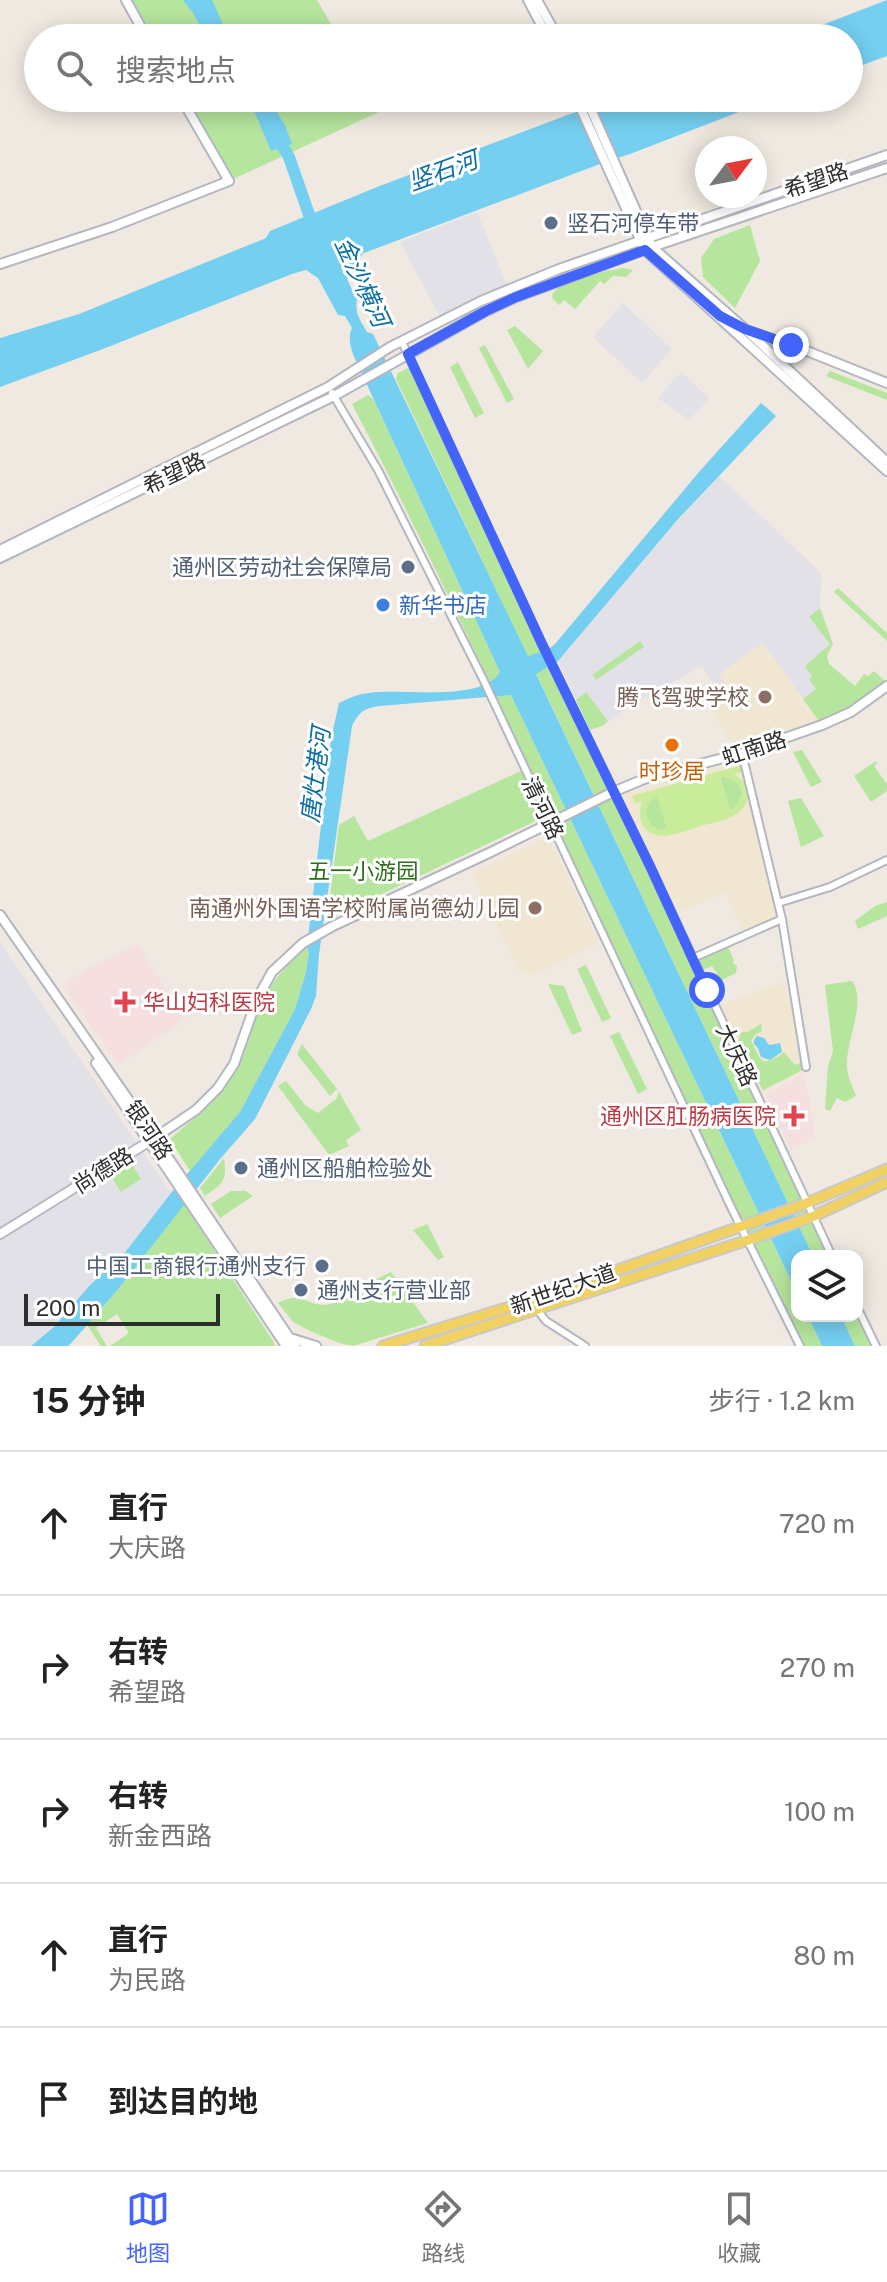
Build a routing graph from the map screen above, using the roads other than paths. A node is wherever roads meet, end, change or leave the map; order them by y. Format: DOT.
graph roads {
  1 [pos="126,0"];
  2 [pos="528,0"];
  3 [pos="537,0"];
  4 [pos="139,24"];
  5 [pos="541,24"];
  6 [pos="550,24"];
  7 [pos="189,112"];
  8 [pos="583,112"];
  9 [pos="591,112"];
  10 [pos="887,155"];
  11 [pos="887,168"];
  12 [pos="617,179"];
  13 [pos="643,239"];
  14 [pos="649,248"];
  15 [pos="0,264"];
  16 [pos="720,316"];
  17 [pos="745,329"];
  18 [pos="402,342"];
  19 [pos="408,354"];
  20 [pos="887,383"];
  21 [pos="328,387"];
  22 [pos="334,396"];
  23 [pos="887,462"];
  24 [pos="887,471"];
  25 [pos="0,550"];
  26 [pos="0,558"];
  27 [pos="887,686"];
  28 [pos="742,753"];
  29 [pos="613,792"];
  30 [pos="550,823"];
  31 [pos="887,860"];
  32 [pos="778,903"];
  33 [pos="0,915"];
  34 [pos="782,919"];
  35 [pos="2,926"];
  36 [pos="693,958"];
  37 [pos="806,1067"];
  38 [pos="152,1140"];
  39 [pos="887,1169"];
  40 [pos="887,1182"];
  41 [pos="807,1203"];
  42 [pos="814,1216"];
  43 [pos="740,1225"];
  44 [pos="0,1234"];
  45 [pos="748,1240"];
  46 [pos="829,1250"];
  47 [pos="534,1305"];
  48 [pos="863,1319"];
  49 [pos="284,1342"];
  50 [pos="295,1346"];
  51 [pos="316,1346"];
  52 [pos="383,1346"];
  53 [pos="425,1346"];
  54 [pos="585,1346"];
  55 [pos="800,1346"];
  56 [pos="876,1346"];
  1 -- 4 [label="main road"];
  2 -- 5 [label="main road"];
  3 -- 6 [label="main road"];
  7 -- 15 [label="main road"];
  8 -- 12 [label="main road"];
  9 -- 12 [label="main road"];
  10 -- 13 [label="main road, 希望路"];
  11 -- 14 [label="main road, 希望路"];
  12 -- 13 [label="main road"];
  13 -- 14 [label="main road"];
  13 -- 18 [label="main road, 希望路"];
  14 -- 16 [label="main road"];
  14 -- 17 [label="main road"];
  14 -- 19 [label="main road, 希望路"];
  16 -- 17 [label="main road"];
  16 -- 24 [label="main road"];
  17 -- 20 [label="main road"];
  17 -- 23 [label="main road"];
  18 -- 19 [label="street, 大庆路"];
  18 -- 21 [label="main road, 希望路"];
  19 -- 22 [label="main road, 希望路"];
  19 -- 29 [label="street, 大庆路"];
  21 -- 22 [label="street, 清河路"];
  21 -- 25 [label="main road, 希望路"];
  22 -- 26 [label="main road, 希望路"];
  22 -- 30 [label="street, 清河路"];
  27 -- 28 [label="main road, 虹南路"];
  28 -- 29 [label="main road, 虹南路"];
  28 -- 32 [label="street"];
  29 -- 30 [label="main road, 虹南路"];
  29 -- 36 [label="street, 大庆路"];
  30 -- 38 [label="main road, 尚德路"];
  30 -- 43 [label="street, 清河路"];
  31 -- 32 [label="street"];
  32 -- 34 [label="street"];
  33 -- 35 [label="main road, 银河路"];
  34 -- 36 [label="street"];
  34 -- 37 [label="street"];
  35 -- 38 [label="main road, 银河路"];
  36 -- 41 [label="street, 大庆路"];
  38 -- 44 [label="main road, 尚德路"];
  38 -- 49 [label="main road, 银河路"];
  39 -- 41 [label="main road, 新世纪大道"];
  40 -- 42 [label="main road, 新世纪大道"];
  41 -- 42 [label="street, 大庆路"];
  41 -- 43 [label="main road, 新世纪大道"];
  42 -- 45 [label="main road, 新世纪大道"];
  42 -- 46 [label="street"];
  43 -- 45 [label="street, 清河路"];
  43 -- 47 [label="main road, 新世纪大道"];
  45 -- 47 [label="main road, 新世纪大道"];
  45 -- 55 [label="street"];
  47 -- 52 [label="main road, 新世纪大道"];
  47 -- 53 [label="main road, 新世纪大道"];
  47 -- 54 [label="street"];
  48 -- 56 [label="street"];
  49 -- 50 [label="main road, 银河路"];
  49 -- 51 [label="main road"];
}
